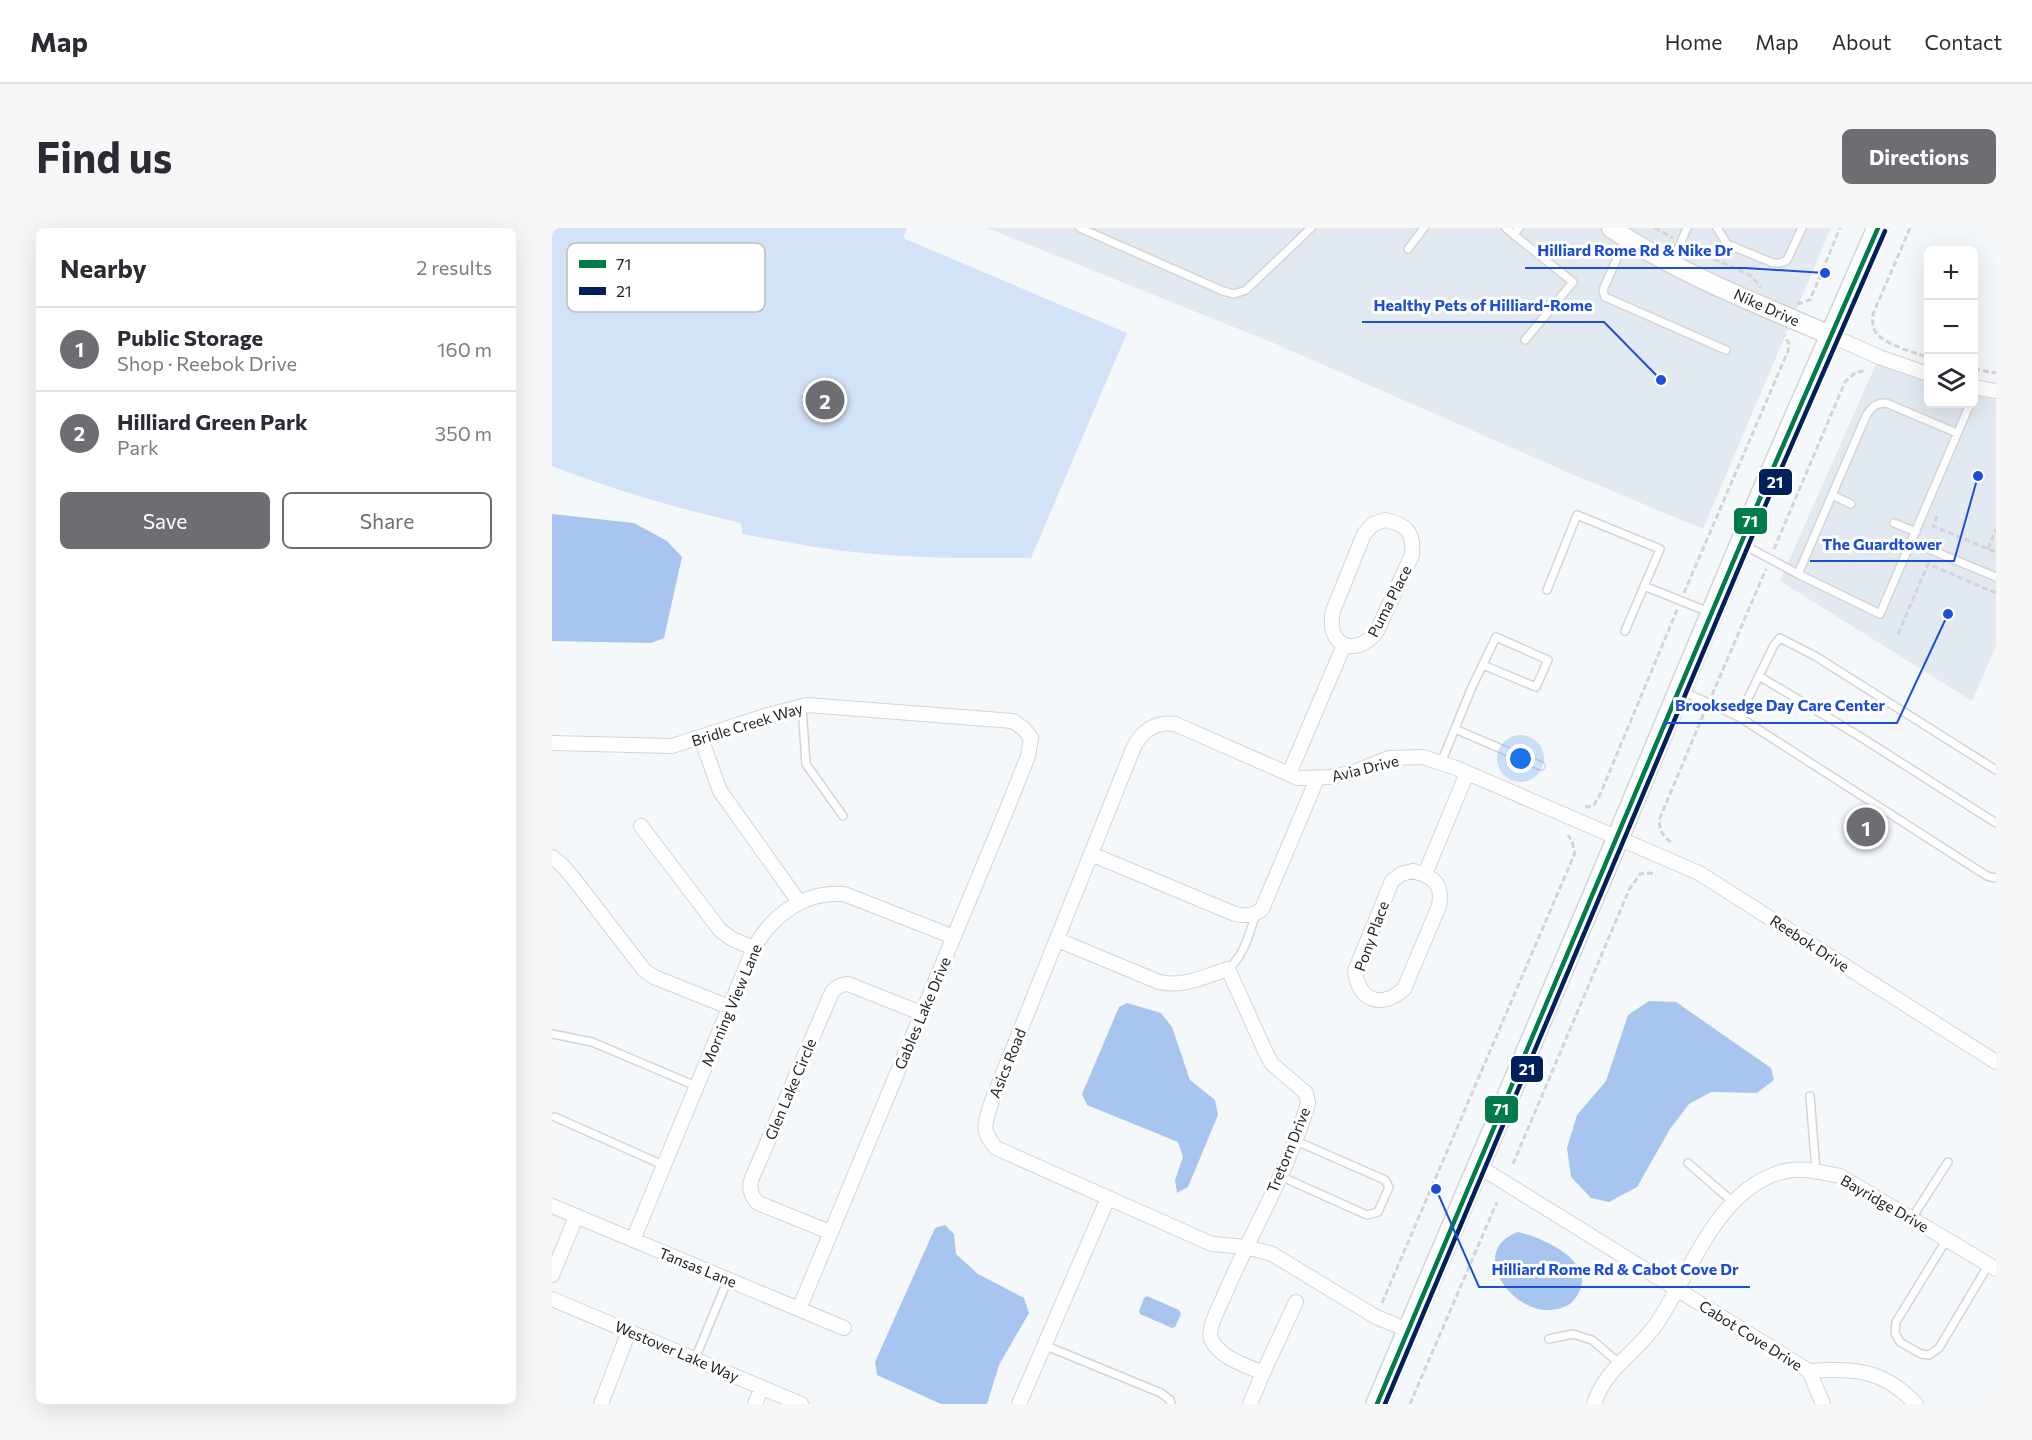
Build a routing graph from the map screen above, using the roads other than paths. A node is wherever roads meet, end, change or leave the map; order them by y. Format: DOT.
graph roads {
  1 [pos="1080,228"];
  2 [pos="1311,228"];
  3 [pos="1424,228"];
  4 [pos="1506,228"];
  5 [pos="1520,228"];
  6 [pos="1611,228"];
  7 [pos="1687,228"];
  8 [pos="1717,228"];
  9 [pos="1802,228"];
  10 [pos="1878,228"];
  11 [pos="1514,235"];
  12 [pos="1626,238"];
  13 [pos="1408,249"];
  14 [pos="1672,264"];
  15 [pos="1830,335"];
  16 [pos="1525,340"];
  17 [pos="1726,350"];
  18 [pos="1924,372"];
  19 [pos="1978,390"];
  20 [pos="1996,392"];
  21 [pos="1968,408"];
  22 [pos="1957,433"];
  23 [pos="1832,495"];
  24 [pos="1851,504"];
  25 [pos="1894,523"];
  26 [pos="1916,532"];
  27 [pos="1912,542"];
  28 [pos="1741,544"];
  29 [pos="1798,574"];
  30 [pos="1996,577"];
  31 [pos="1644,585"];
  32 [pos="1547,590"];
  33 [pos="1712,613"];
  34 [pos="1625,631"];
  35 [pos="1344,645"];
  36 [pos="1483,665"];
  37 [pos="1759,676"];
  38 [pos="1680,690"];
  39 [pos="802,706"];
  40 [pos="1739,717"];
  41 [pos="1013,721"];
  42 [pos="1455,729"];
  43 [pos="701,738"];
  44 [pos="552,743"];
  45 [pos="1441,763"];
  46 [pos="1541,766"];
  47 [pos="1996,770"];
  48 [pos="1467,773"];
  49 [pos="1289,774"];
  50 [pos="1317,778"];
  51 [pos="843,816"];
  52 [pos="1996,823"];
  53 [pos="641,826"];
  54 [pos="1617,839"];
  55 [pos="1091,854"];
  56 [pos="552,857"];
  57 [pos="1425,874"];
  58 [pos="1996,878"];
  59 [pos="799,902"];
  60 [pos="1256,914"];
  61 [pos="954,937"];
  62 [pos="1058,940"];
  63 [pos="754,948"];
  64 [pos="1228,969"];
  65 [pos="729,1007"];
  66 [pos="921,1013"];
  67 [pos="552,1034"];
  68 [pos="1996,1062"];
  69 [pos="696,1086"];
  70 [pos="1810,1096"];
  71 [pos="555,1117"];
  72 [pos="1294,1140"];
  73 [pos="1948,1162"];
  74 [pos="1688,1163"];
  75 [pos="663,1165"];
  76 [pos="1478,1166"];
  77 [pos="1816,1171"];
  78 [pos="1280,1176"];
  79 [pos="1108,1198"];
  80 [pos="1733,1202"];
  81 [pos="552,1206"];
  82 [pos="576,1216"];
  83 [pos="1912,1218"];
  84 [pos="830,1232"];
  85 [pos="1947,1239"];
  86 [pos="633,1240"];
  87 [pos="1247,1247"];
  88 [pos="1992,1267"];
  89 [pos="552,1275"];
  90 [pos="728,1279"];
  91 [pos="1676,1288"];
  92 [pos="552,1299"];
  93 [pos="1296,1302"];
  94 [pos="799,1309"];
  95 [pos="844,1328"];
  96 [pos="1408,1330"];
  97 [pos="629,1331"];
  98 [pos="1549,1339"];
  99 [pos="1044,1345"];
  100 [pos="695,1359"];
  101 [pos="1619,1363"];
  102 [pos="1809,1371"];
  103 [pos="1263,1373"];
  104 [pos="762,1388"];
  105 [pos="601,1404"];
  106 [pos="755,1404"];
  107 [pos="801,1404"];
  108 [pos="1019,1404"];
  109 [pos="1171,1404"];
  110 [pos="1250,1404"];
  111 [pos="1377,1404"];
  112 [pos="1594,1404"];
  113 [pos="1823,1404"];
  114 [pos="1916,1404"];
  1 -- 2 [label="lane"];
  3 -- 13 [label="lane"];
  4 -- 11 [label="lane"];
  5 -- 11 [label="lane"];
  6 -- 12 [label="street, Nike Drive"];
  7 -- 14 [label="lane"];
  8 -- 9 [label="lane"];
  10 -- 15 [label="main road"];
  11 -- 16 [label="lane"];
  12 -- 14 [label="street, Nike Drive"];
  12 -- 17 [label="lane"];
  14 -- 15 [label="street, Nike Drive"];
  15 -- 18 [label="street, Nike Drive"];
  15 -- 28 [label="main road"];
  19 -- 20 [label="street"];
  21 -- 22 [label="lane"];
  22 -- 23 [label="lane"];
  22 -- 26 [label="lane"];
  23 -- 24 [label="lane"];
  23 -- 29 [label="lane"];
  25 -- 26 [label="lane"];
  26 -- 27 [label="lane"];
  27 -- 29 [label="lane"];
  27 -- 30 [label="lane"];
  28 -- 29 [label="lane"];
  28 -- 33 [label="main road"];
  31 -- 32 [label="lane"];
  31 -- 33 [label="lane"];
  31 -- 34 [label="lane"];
  33 -- 38 [label="main road"];
  35 -- 35 [label="street, Puma Place"];
  35 -- 49 [label="street"];
  36 -- 36 [label="lane"];
  36 -- 42 [label="lane"];
  37 -- 40 [label="lane"];
  37 -- 47 [label="lane"];
  37 -- 52 [label="lane"];
  38 -- 40 [label="lane"];
  38 -- 54 [label="main road"];
  39 -- 41 [label="street, Bridle Creek Way"];
  39 -- 43 [label="street, Bridle Creek Way"];
  39 -- 51 [label="lane"];
  40 -- 58 [label="lane"];
  41 -- 61 [label="street, Gables Lake Drive"];
  42 -- 45 [label="lane"];
  42 -- 46 [label="lane"];
  43 -- 44 [label="street, Bridle Creek Way"];
  43 -- 59 [label="street"];
  45 -- 48 [label="street, Avia Drive"];
  45 -- 50 [label="street, Avia Drive"];
  48 -- 54 [label="street, Avia Drive"];
  48 -- 57 [label="street"];
  49 -- 50 [label="street, Asics Road"];
  49 -- 55 [label="street, Asics Road"];
  50 -- 60 [label="street, Avia Drive"];
  53 -- 63 [label="street"];
  54 -- 68 [label="street, Reebok Drive"];
  54 -- 76 [label="main road"];
  55 -- 60 [label="street"];
  55 -- 62 [label="street, Asics Road"];
  56 -- 65 [label="street"];
  57 -- 57 [label="street, Pony Place"];
  59 -- 61 [label="street, Morning View Lane"];
  59 -- 63 [label="street, Morning View Lane"];
  60 -- 64 [label="lane"];
  61 -- 66 [label="street, Gables Lake Drive"];
  62 -- 64 [label="street"];
  62 -- 79 [label="street, Asics Road"];
  63 -- 65 [label="street, Morning View Lane"];
  64 -- 72 [label="street, Tretorn Drive"];
  65 -- 69 [label="street, Morning View Lane"];
  66 -- 84 [label="street, Gables Lake Drive"];
  66 -- 84 [label="street, Glen Lake Circle"];
  67 -- 69 [label="lane"];
  69 -- 75 [label="street, Morning View Lane"];
  70 -- 77 [label="lane"];
  71 -- 75 [label="lane"];
  72 -- 78 [label="street, Tretorn Drive"];
  72 -- 78 [label="lane"];
  73 -- 83 [label="lane"];
  74 -- 80 [label="lane"];
  75 -- 86 [label="street, Morning View Lane"];
  76 -- 91 [label="street, Cabot Cove Drive"];
  76 -- 96 [label="main road"];
  77 -- 80 [label="street, Bayridge Drive"];
  77 -- 83 [label="street, Bayridge Drive"];
  78 -- 87 [label="street, Tretorn Drive"];
  79 -- 87 [label="street, Asics Road"];
  79 -- 99 [label="street"];
  80 -- 91 [label="street, Bayridge Drive"];
  81 -- 82 [label="street, Tansas Lane"];
  82 -- 86 [label="street, Tansas Lane"];
  82 -- 89 [label="street"];
  83 -- 85 [label="street, Bayridge Drive"];
  84 -- 94 [label="street, Gables Lake Drive"];
  85 -- 88 [label="street, Bayridge Drive"];
  85 -- 88 [label="lane"];
  86 -- 90 [label="street, Tansas Lane"];
  87 -- 96 [label="street, Asics Road"];
  87 -- 103 [label="street, Tretorn Drive"];
  90 -- 94 [label="street, Tansas Lane"];
  90 -- 100 [label="lane"];
  91 -- 101 [label="street, Bayridge Drive"];
  91 -- 102 [label="street, Cabot Cove Drive"];
  92 -- 97 [label="street, Westover Lake Way"];
  93 -- 103 [label="street"];
  94 -- 95 [label="street, Tansas Lane"];
  96 -- 111 [label="main road"];
  97 -- 100 [label="street, Westover Lake Way"];
  97 -- 105 [label="street"];
  98 -- 101 [label="lane"];
  99 -- 108 [label="street"];
  99 -- 109 [label="lane"];
  100 -- 104 [label="street, Westover Lake Way"];
  101 -- 112 [label="street, Bayridge Drive"];
  102 -- 113 [label="street, Cabot Cove Drive"];
  102 -- 114 [label="street, Cabot Cove Drive"];
  103 -- 110 [label="street"];
  104 -- 106 [label="street"];
  104 -- 107 [label="street, Westover Lake Way"];
}
